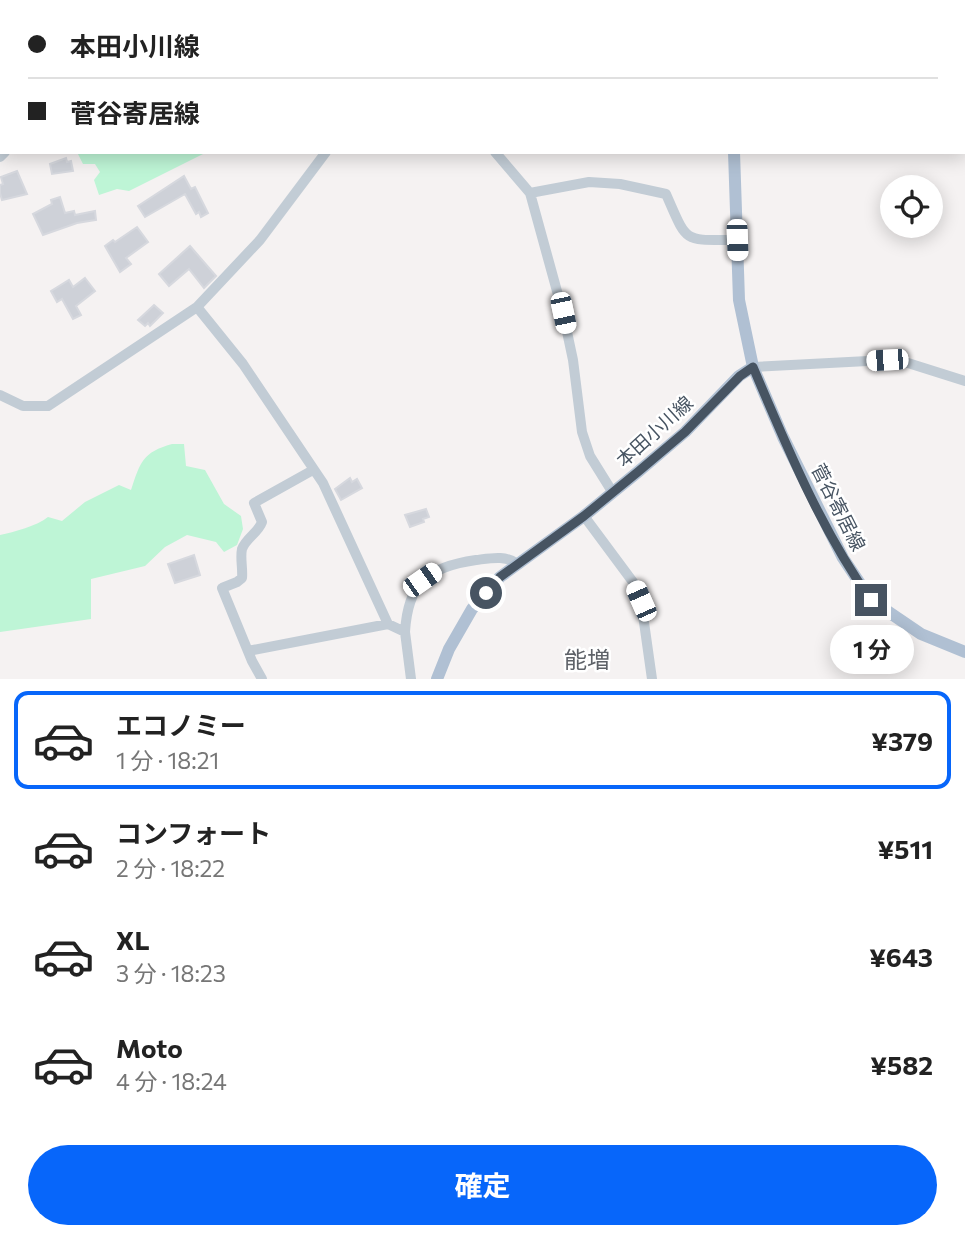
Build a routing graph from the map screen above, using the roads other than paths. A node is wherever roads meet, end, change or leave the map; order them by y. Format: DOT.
graph roads {
  1 [pos="324,154"];
  2 [pos="497,154"];
  3 [pos="734,154"];
  4 [pos="530,193"];
  5 [pos="737,240"];
  6 [pos="197,307"];
  7 [pos="753,367"];
  8 [pos="965,381"];
  9 [pos="0,395"];
  10 [pos="313,470"];
  11 [pos="613,493"];
  12 [pos="584,516"];
  13 [pos="518,564"];
  14 [pos="388,624"];
  15 [pos="405,632"];
  16 [pos="248,651"];
  17 [pos="965,652"];
  18 [pos="262,679"];
  19 [pos="411,679"];
  20 [pos="437,679"];
  21 [pos="652,679"];
  1 -- 6 [label="street"];
  2 -- 4 [label="street"];
  3 -- 5 [label="main road"];
  4 -- 5 [label="street"];
  4 -- 11 [label="street"];
  5 -- 7 [label="main road"];
  6 -- 9 [label="street"];
  6 -- 10 [label="street"];
  7 -- 8 [label="street"];
  7 -- 11 [label="main road, 本田小川線"];
  7 -- 17 [label="main road, 菅谷寄居線"];
  10 -- 14 [label="street"];
  10 -- 16 [label="street"];
  11 -- 12 [label="main road, 本田小川線"];
  12 -- 13 [label="main road, 本田小川線"];
  12 -- 21 [label="street"];
  13 -- 15 [label="street"];
  13 -- 20 [label="main road, 本田小川線"];
  14 -- 15 [label="street"];
  14 -- 16 [label="street"];
  15 -- 19 [label="street"];
  16 -- 18 [label="street"];
}
